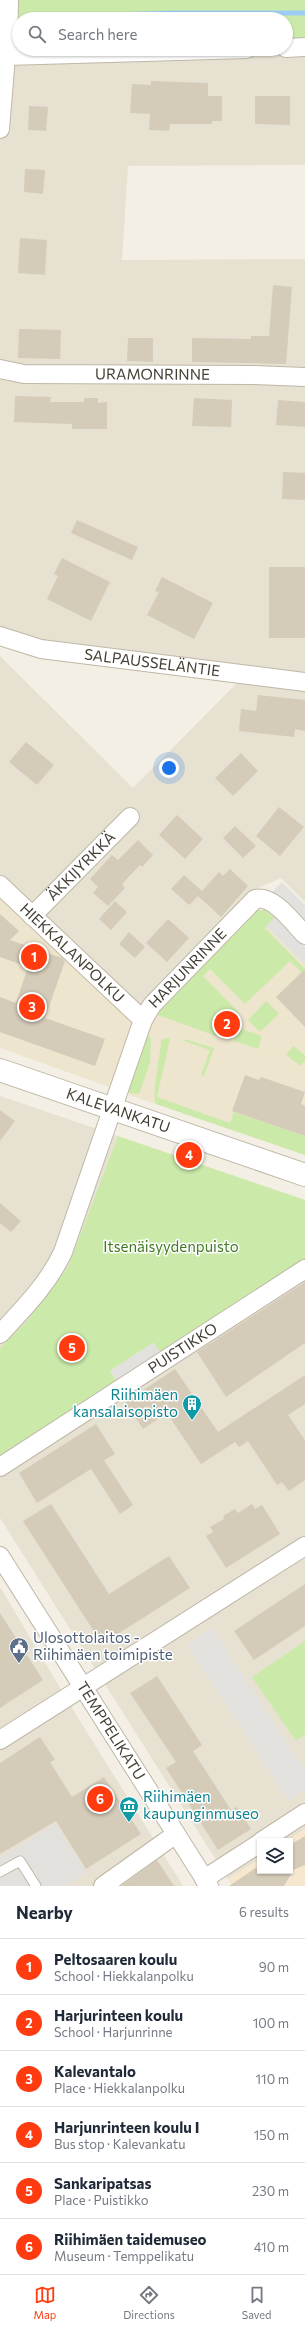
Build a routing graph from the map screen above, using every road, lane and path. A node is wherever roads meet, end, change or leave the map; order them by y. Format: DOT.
graph roads {
  1 [pos="7,0"];
  2 [pos="305,47"];
  3 [pos="293,48"];
  4 [pos="3,56"];
  5 [pos="0,129"];
  6 [pos="0,370"];
  7 [pos="305,377"];
  8 [pos="0,636"];
  9 [pos="305,682"];
  10 [pos="130,817"];
  11 [pos="0,885"];
  12 [pos="32,916"];
  13 [pos="305,935"];
  14 [pos="143,1020"];
  15 [pos="0,1070"];
  16 [pos="113,1109"];
  17 [pos="305,1175"];
  18 [pos="305,1269"];
  19 [pos="0,1334"];
  20 [pos="0,1467"];
  21 [pos="305,1546"];
  22 [pos="0,1556"];
  23 [pos="83,1688"];
  24 [pos="0,1740"];
  25 [pos="305,1813"];
  26 [pos="176,1834"];
  27 [pos="267,1838"];
  28 [pos="257,1845"];
  29 [pos="0,1872"];
  30 [pos="206,1882"];
  31 [pos="36,1886"];
  32 [pos="103,1886"];
  1 -- 4 [label="street"];
  2 -- 3 [label="street"];
  4 -- 5 [label="street"];
  6 -- 7 [label="street, URAMONRINNE"];
  8 -- 9 [label="street, SALPAUSSELÄNTIE"];
  10 -- 12 [label="street, ÄKKIJYRKKÄ"];
  11 -- 12 [label="street, HIEKKALANPOLKU"];
  12 -- 14 [label="street, HIEKKALANPOLKU"];
  13 -- 14 [label="street, HARJUNRINNE"];
  14 -- 16 [label="street, HARJUNRINNE"];
  15 -- 16 [label="street, KALEVANKATU"];
  16 -- 17 [label="street, KALEVANKATU"];
  16 -- 19 [label="street"];
  18 -- 20 [label="street, PUISTIKKO"];
  21 -- 23 [label="street"];
  22 -- 23 [label="street, TEMPPELIKATU"];
  23 -- 24 [label="street"];
  23 -- 26 [label="street, TEMPPELIKATU"];
  25 -- 27 [label="street"];
  26 -- 30 [label="street, TEMPPELIKATU"];
  26 -- 32 [label="street"];
  28 -- 30 [label="street"];
  29 -- 31 [label="lane"];
}
